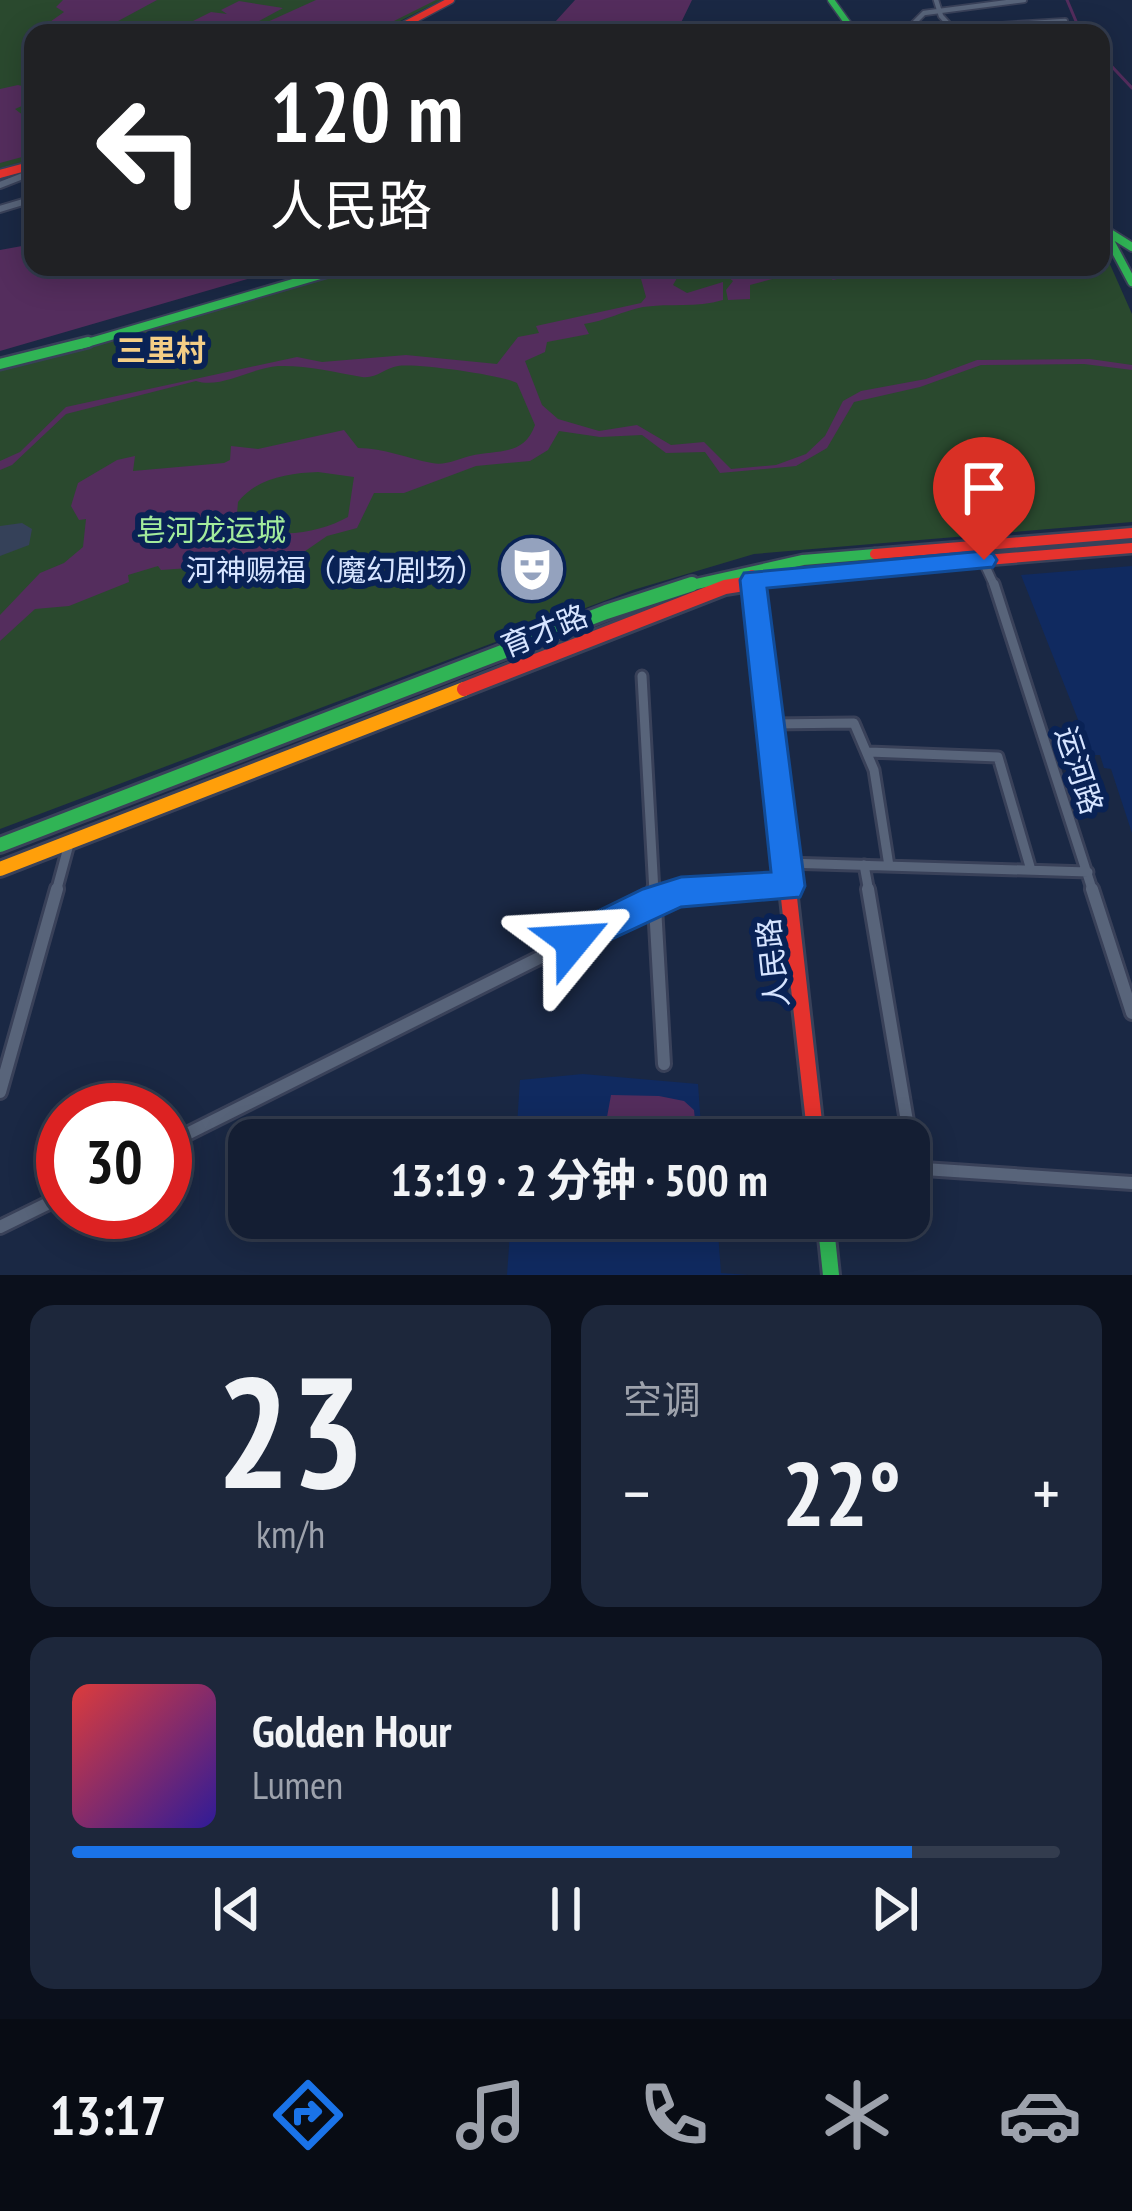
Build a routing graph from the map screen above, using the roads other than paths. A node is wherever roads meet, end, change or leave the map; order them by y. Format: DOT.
graph roads {
  1 [pos="451,0"];
  2 [pos="936,0"];
  3 [pos="959,0"];
  4 [pos="1024,0"];
  5 [pos="972,7"];
  6 [pos="963,8"];
  7 [pos="940,11"];
  8 [pos="1065,21"];
  9 [pos="406,24"];
  10 [pos="911,24"];
  11 [pos="950,24"];
  12 [pos="989,24"];
  13 [pos="1038,24"];
  14 [pos="1110,241"];
  15 [pos="1132,249"];
  16 [pos="1115,251"];
  17 [pos="1132,266"];
  18 [pos="316,276"];
  19 [pos="1132,282"];
  20 [pos="0,364"];
  21 [pos="1132,533"];
  22 [pos="976,546"];
  23 [pos="1132,548"];
  24 [pos="984,560"];
  25 [pos="752,573"];
  26 [pos="642,676"];
  27 [pos="771,724"];
  28 [pos="869,752"];
  29 [pos="0,844"];
  30 [pos="69,844"];
  31 [pos="786,863"];
  32 [pos="863,866"];
  33 [pos="889,866"];
  34 [pos="0,869"];
  35 [pos="1030,870"];
  36 [pos="1088,872"];
  37 [pos="788,886"];
  38 [pos="655,900"];
  39 [pos="1132,1013"];
  40 [pos="664,1064"];
  41 [pos="0,1093"];
  42 [pos="814,1119"];
  43 [pos="904,1119"];
  44 [pos="192,1132"];
  45 [pos="930,1169"];
  46 [pos="1132,1183"];
  47 [pos="36,1209"];
  48 [pos="0,1227"];
  49 [pos="827,1239"];
  50 [pos="831,1275"];
  1 -- 9 [label="street"];
  2 -- 7 [label="street"];
  3 -- 6 [label="street"];
  4 -- 5 [label="street"];
  5 -- 6 [label="street"];
  5 -- 12 [label="street"];
  6 -- 7 [label="street"];
  7 -- 10 [label="street"];
  7 -- 11 [label="street"];
  8 -- 13 [label="street"];
  14 -- 16 [label="street"];
  15 -- 16 [label="street"];
  16 -- 19 [label="street"];
  17 -- 19 [label="street"];
  18 -- 20 [label="street"];
  21 -- 22 [label="street, 育才路"];
  22 -- 24 [label="street, 运河路"];
  22 -- 25 [label="street, 育才路"];
  23 -- 24 [label="street, 育才路"];
  24 -- 25 [label="street, 育才路"];
  24 -- 36 [label="street, 运河路"];
  25 -- 27 [label="street, 人民路"];
  25 -- 29 [label="street, 育才路"];
  25 -- 30 [label="street, 育才路"];
  26 -- 38 [label="street"];
  27 -- 28 [label="street"];
  27 -- 31 [label="street, 人民路"];
  28 -- 33 [label="street"];
  28 -- 35 [label="street"];
  30 -- 34 [label="street, 育才路"];
  30 -- 41 [label="street"];
  31 -- 32 [label="street"];
  31 -- 37 [label="street, 人民路"];
  32 -- 33 [label="street"];
  32 -- 43 [label="street"];
  33 -- 35 [label="street"];
  35 -- 36 [label="street"];
  36 -- 39 [label="street, 运河路"];
  37 -- 38 [label="street"];
  37 -- 42 [label="street, 人民路"];
  38 -- 40 [label="street"];
  38 -- 44 [label="street"];
  45 -- 46 [label="street"];
  47 -- 48 [label="street"];
  49 -- 50 [label="street"];
}
